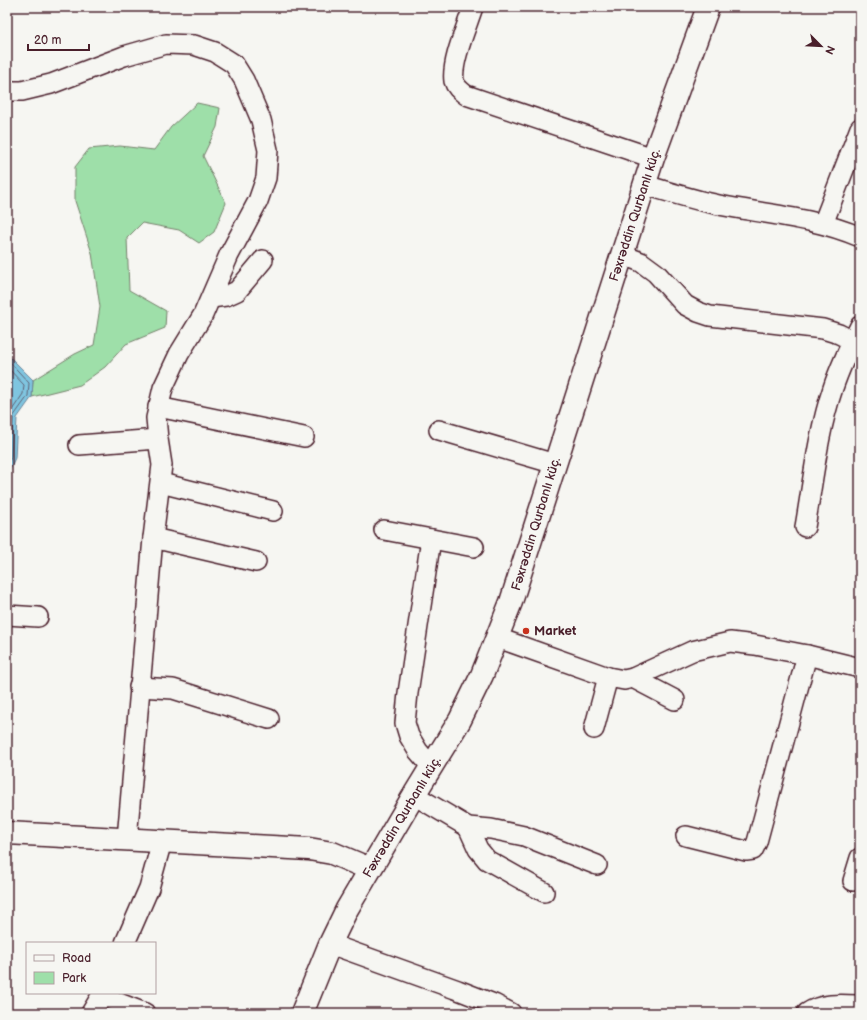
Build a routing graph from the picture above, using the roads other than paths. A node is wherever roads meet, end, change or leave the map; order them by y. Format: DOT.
graph roads {
  1 [pos="473,7"];
  2 [pos="708,7"];
  3 [pos="7,91"];
  4 [pos="860,128"];
  5 [pos="653,158"];
  6 [pos="645,185"];
  7 [pos="823,224"];
  8 [pos="860,237"];
  9 [pos="623,255"];
  10 [pos="263,260"];
  11 [pos="211,298"];
  12 [pos="856,334"];
  13 [pos="158,407"];
  14 [pos="439,430"];
  15 [pos="304,437"];
  16 [pos="158,439"];
  17 [pos="79,445"];
  18 [pos="554,464"];
  19 [pos="161,483"];
  20 [pos="273,511"];
  21 [pos="805,527"];
  22 [pos="384,530"];
  23 [pos="153,538"];
  24 [pos="431,539"];
  25 [pos="474,547"];
  26 [pos="256,562"];
  27 [pos="7,616"];
  28 [pos="38,616"];
  29 [pos="498,638"];
  30 [pos="807,655"];
  31 [pos="859,664"];
  32 [pos="608,677"];
  33 [pos="633,678"];
  34 [pos="139,687"];
  35 [pos="675,700"];
  36 [pos="269,719"];
  37 [pos="594,729"];
  38 [pos="431,766"];
  39 [pos="414,795"];
  40 [pos="468,827"];
  41 [pos="7,833"];
  42 [pos="686,836"];
  43 [pos="127,839"];
  44 [pos="162,841"];
  45 [pos="860,858"];
  46 [pos="597,865"];
  47 [pos="370,869"];
  48 [pos="853,881"];
  49 [pos="544,892"];
  50 [pos="125,942"];
  51 [pos="330,944"];
  52 [pos="102,994"];
  53 [pos="857,1005"];
  54 [pos="91,1013"];
  55 [pos="145,1013"];
  56 [pos="302,1013"];
  57 [pos="511,1013"];
  58 [pos="807,1013"];
  1 -- 5 [label="street"];
  2 -- 5 [label="street, Fəxrəddin Qurbanlı küç."];
  3 -- 11 [label="street"];
  4 -- 7 [label="street"];
  5 -- 6 [label="street, Fəxrəddin Qurbanlı küç."];
  6 -- 7 [label="street"];
  6 -- 9 [label="street, Fəxrəddin Qurbanlı küç."];
  7 -- 8 [label="street"];
  9 -- 12 [label="street"];
  9 -- 18 [label="street, Fəxrəddin Qurbanlı küç."];
  10 -- 11 [label="street"];
  11 -- 13 [label="street"];
  12 -- 21 [label="street"];
  13 -- 15 [label="street"];
  13 -- 16 [label="street"];
  14 -- 18 [label="street"];
  16 -- 17 [label="street"];
  16 -- 19 [label="street"];
  18 -- 29 [label="street, Fəxrəddin Qurbanlı küç."];
  19 -- 20 [label="street"];
  19 -- 23 [label="street"];
  22 -- 24 [label="street"];
  23 -- 26 [label="street"];
  23 -- 34 [label="street"];
  24 -- 25 [label="street"];
  24 -- 38 [label="street"];
  27 -- 28 [label="street"];
  29 -- 32 [label="street"];
  29 -- 38 [label="street, Fəxrəddin Qurbanlı küç."];
  30 -- 31 [label="street"];
  30 -- 33 [label="street"];
  30 -- 42 [label="street"];
  32 -- 33 [label="street"];
  32 -- 37 [label="street"];
  33 -- 35 [label="street"];
  34 -- 36 [label="street"];
  34 -- 43 [label="street"];
  38 -- 39 [label="street, Fəxrəddin Qurbanlı küç."];
  39 -- 40 [label="street"];
  39 -- 47 [label="street, Fəxrəddin Qurbanlı küç."];
  40 -- 46 [label="street"];
  40 -- 49 [label="street"];
  41 -- 43 [label="street"];
  43 -- 44 [label="street"];
  44 -- 47 [label="street"];
  44 -- 50 [label="street"];
  45 -- 48 [label="street"];
  47 -- 51 [label="street, Fəxrəddin Qurbanlı küç."];
  51 -- 56 [label="street, Fəxrəddin Qurbanlı küç."];
  51 -- 57 [label="street"];
  52 -- 54 [label="street"];
  52 -- 55 [label="street"];
  53 -- 58 [label="street"];
}
